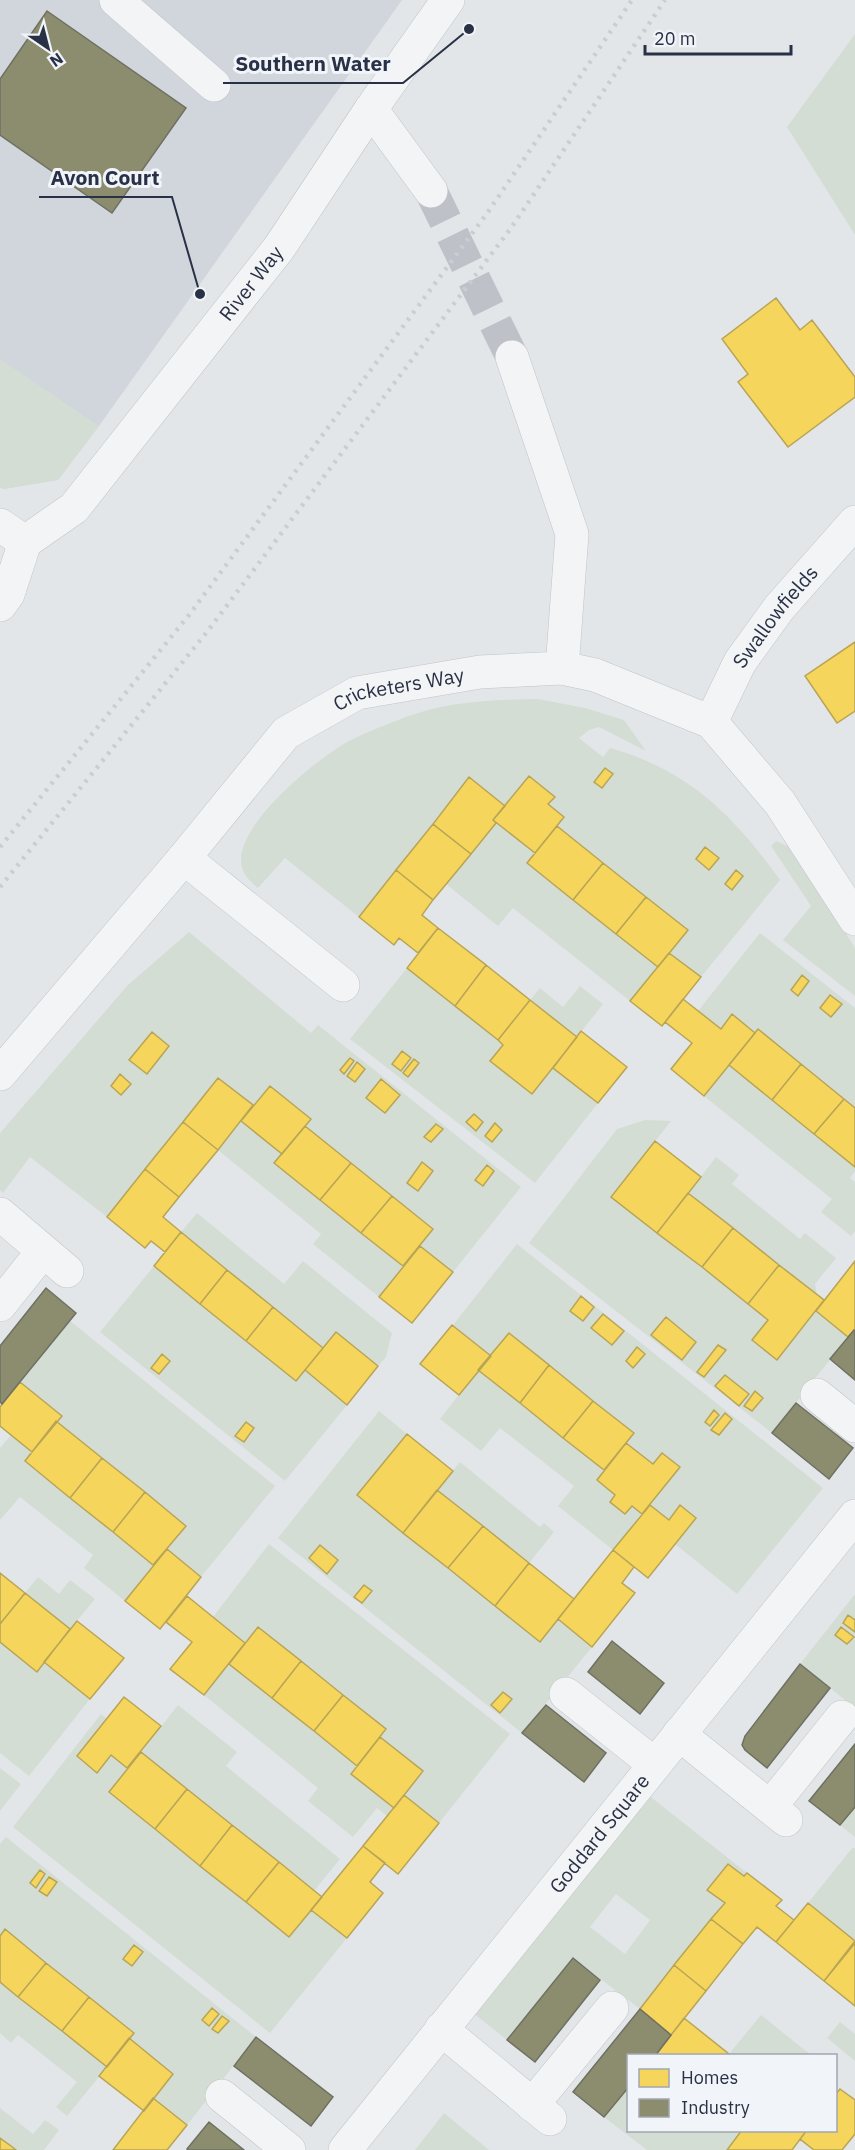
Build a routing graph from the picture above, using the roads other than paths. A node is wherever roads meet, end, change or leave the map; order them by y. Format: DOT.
graph roads {
  1 [pos="116,0"];
  2 [pos="448,0"];
  3 [pos="214,85"];
  4 [pos="371,109"];
  5 [pos="431,191"];
  6 [pos="512,357"];
  7 [pos="855,522"];
  8 [pos="12,534"];
  9 [pos="0,605"];
  10 [pos="562,668"];
  11 [pos="711,722"];
  12 [pos="184,858"];
  13 [pos="855,919"];
  14 [pos="343,985"];
  15 [pos="0,1074"];
  16 [pos="0,1214"];
  17 [pos="0,1305"];
  18 [pos="817,1395"];
  19 [pos="855,1426"];
  20 [pos="855,1516"];
  21 [pos="566,1694"];
  22 [pos="842,1716"];
  23 [pos="679,1734"];
  24 [pos="654,1764"];
  25 [pos="612,2008"];
  26 [pos="441,2030"];
  27 [pos="222,2096"];
  28 [pos="290,2150"];
  29 [pos="345,2150"];
  1 -- 3 [label="street"];
  2 -- 4 [label="street, River Way"];
  4 -- 5 [label="street"];
  4 -- 8 [label="street, River Way"];
  6 -- 10 [label="street"];
  7 -- 11 [label="street, Swallowfields"];
  8 -- 9 [label="street, River Way"];
  10 -- 11 [label="street, Cricketers Way"];
  10 -- 12 [label="street, Cricketers Way"];
  11 -- 13 [label="street, Cricketers Way"];
  12 -- 14 [label="street"];
  12 -- 15 [label="street, Cricketers Way"];
  16 -- 17 [label="street"];
  18 -- 19 [label="street"];
  20 -- 23 [label="street, Goddard Square"];
  21 -- 24 [label="street"];
  22 -- 23 [label="street"];
  23 -- 24 [label="street, Goddard Square"];
  24 -- 26 [label="street, Goddard Square"];
  25 -- 26 [label="street"];
  26 -- 29 [label="street, Goddard Square"];
  27 -- 28 [label="street"];
}
